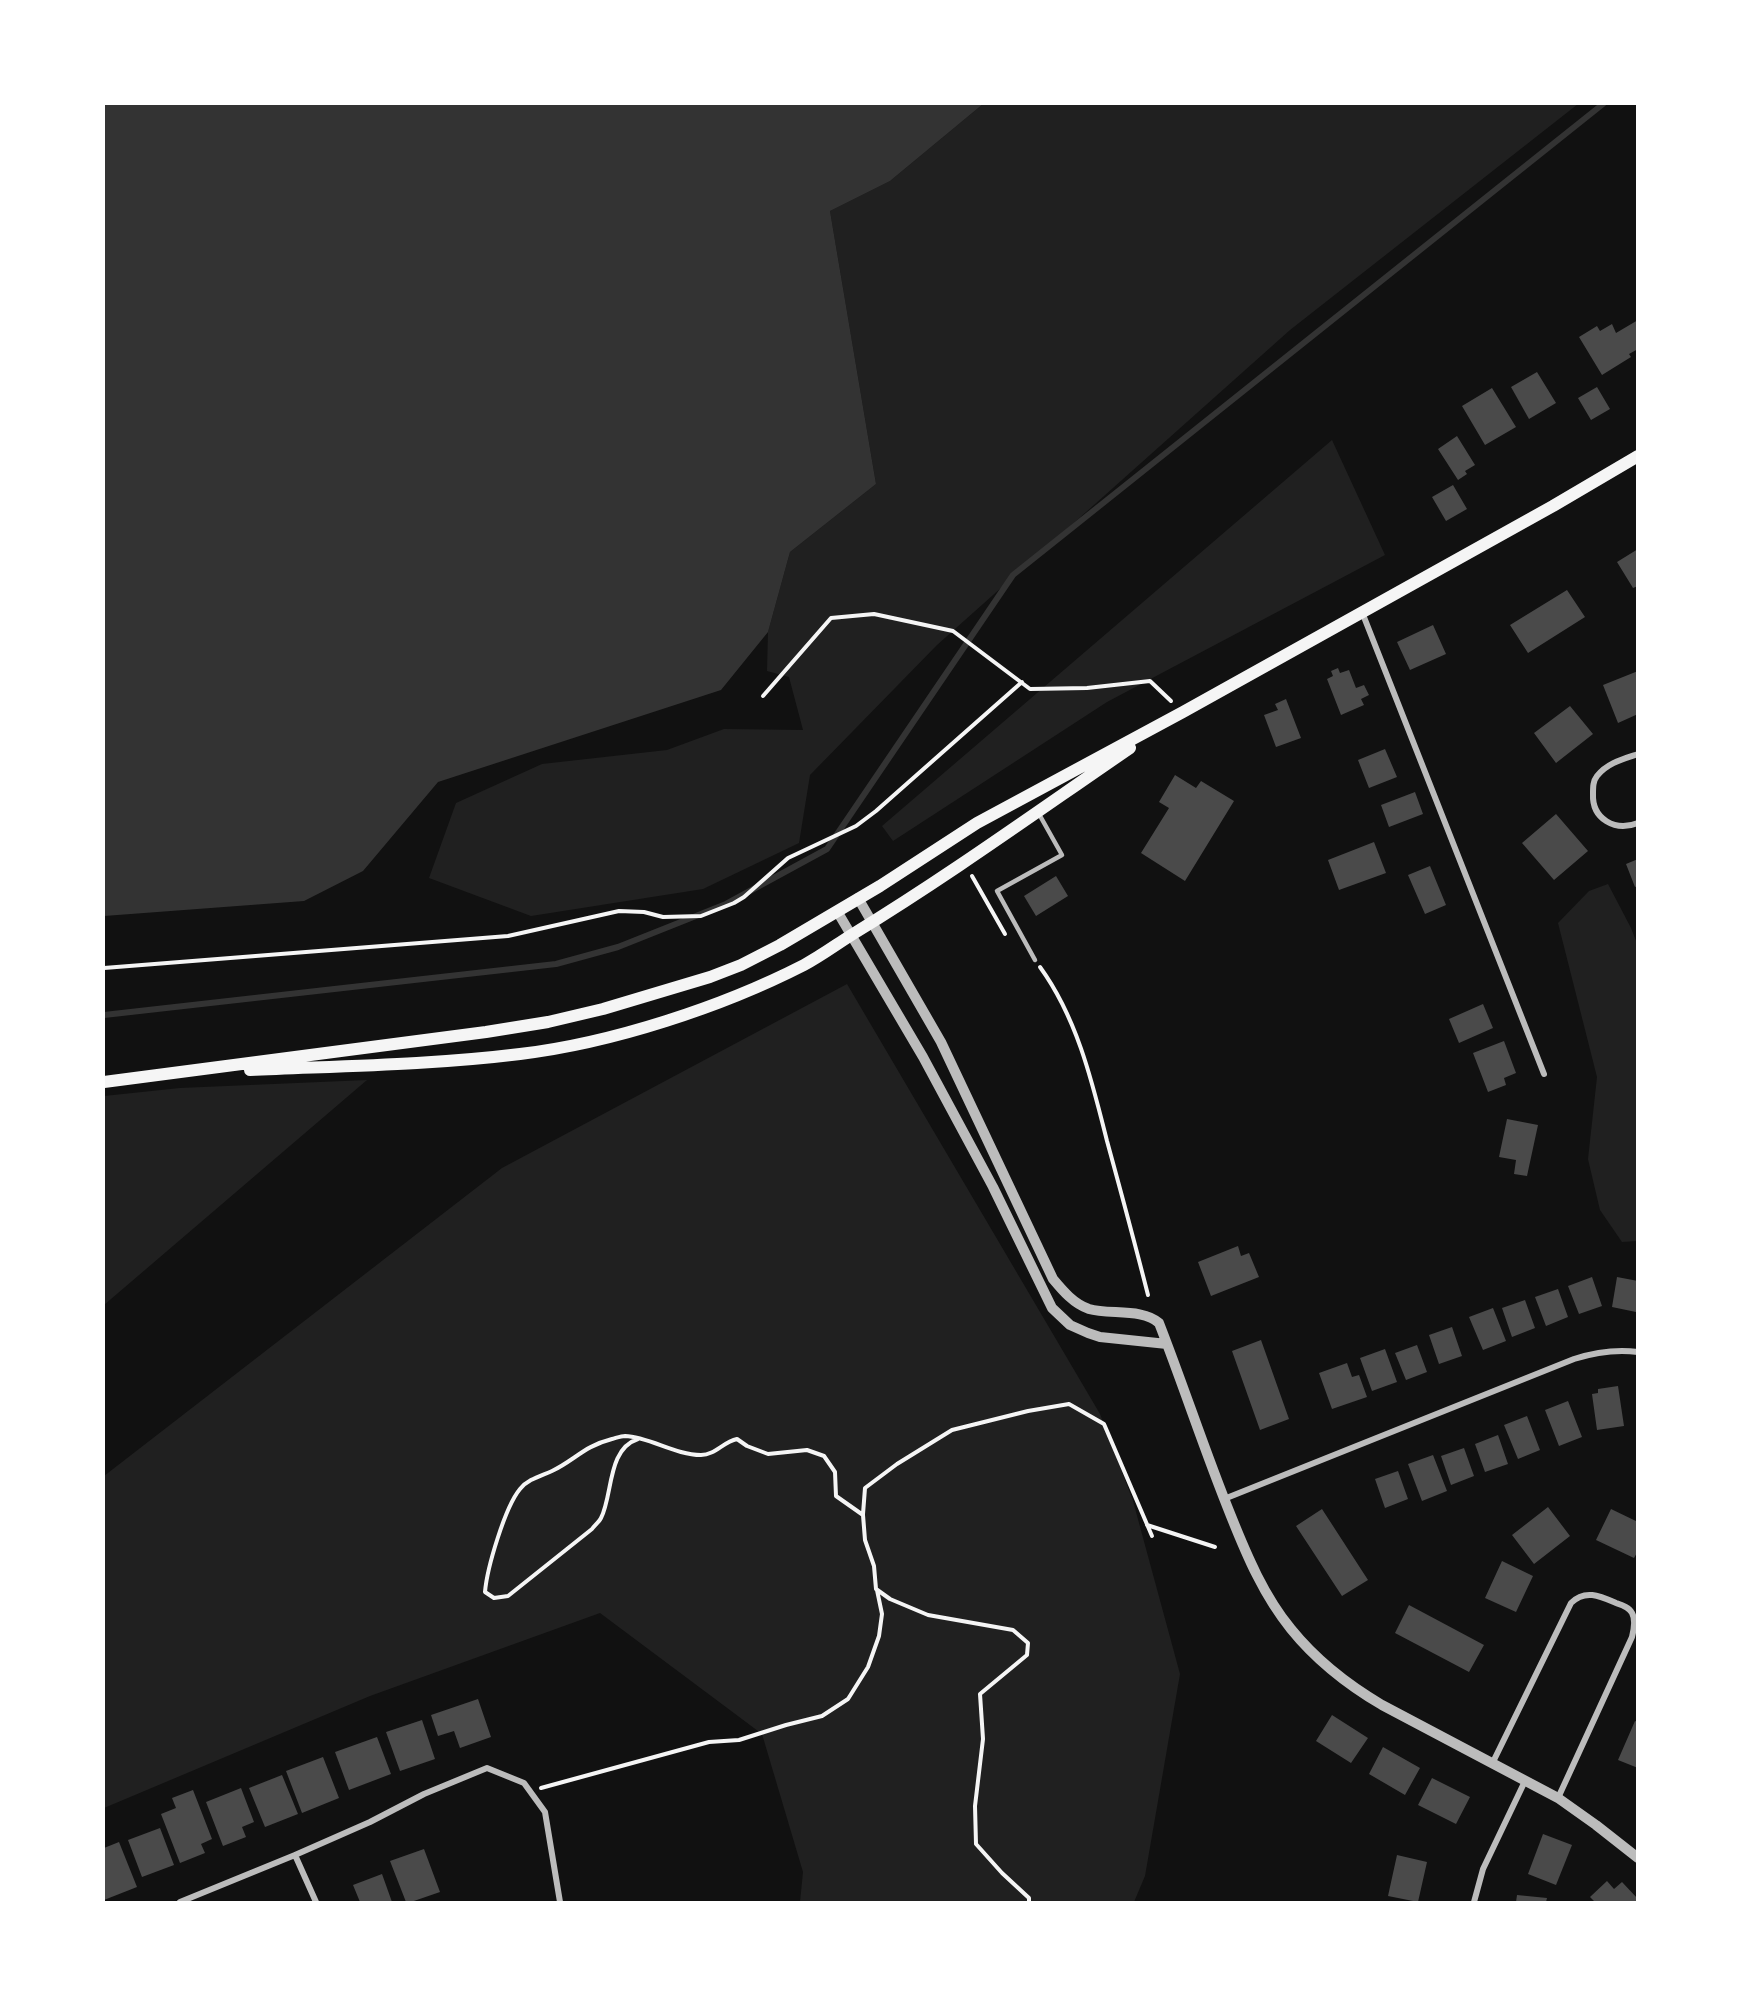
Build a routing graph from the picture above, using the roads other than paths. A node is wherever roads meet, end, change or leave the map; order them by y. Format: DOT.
graph roads {
  1 [pos="1638,456"];
  2 [pos="1362,612"];
  3 [pos="1183,712"];
  4 [pos="1638,754"];
  5 [pos="1038,812"];
  6 [pos="1638,823"];
  7 [pos="858,898"];
  8 [pos="837,911"];
  9 [pos="873,922"];
  10 [pos="851,935"];
  11 [pos="1035,960"];
  12 [pos="164,1074"];
  13 [pos="1544,1074"];
  14 [pos="104,1082"];
  15 [pos="1167,1344"];
  16 [pos="1638,1352"];
  17 [pos="1224,1499"];
  18 [pos="1492,1764"];
  19 [pos="1525,1781"];
  20 [pos="1558,1798"];
  21 [pos="295,1855"];
  22 [pos="1638,1858"];
  23 [pos="180,1902"];
  24 [pos="316,1902"];
  25 [pos="560,1902"];
  26 [pos="1474,1902"];
  1 -- 2 [label="main road"];
  2 -- 3 [label="main road"];
  2 -- 13 [label="street"];
  3 -- 5 [label="main road"];
  3 -- 7 [label="main road"];
  4 -- 6 [label="street"];
  5 -- 9 [label="main road"];
  5 -- 11 [label="lane"];
  7 -- 8 [label="main road"];
  7 -- 9 [label="street"];
  8 -- 10 [label="street"];
  8 -- 12 [label="main road"];
  9 -- 10 [label="main road"];
  9 -- 15 [label="street"];
  10 -- 12 [label="main road"];
  10 -- 15 [label="street"];
  12 -- 14 [label="main road"];
  15 -- 17 [label="street"];
  16 -- 17 [label="street"];
  17 -- 18 [label="street"];
  18 -- 19 [label="street"];
  18 -- 20 [label="street"];
  19 -- 20 [label="street"];
  19 -- 26 [label="street"];
  20 -- 22 [label="street"];
  21 -- 23 [label="street"];
  21 -- 24 [label="street"];
  21 -- 25 [label="street"];
}
